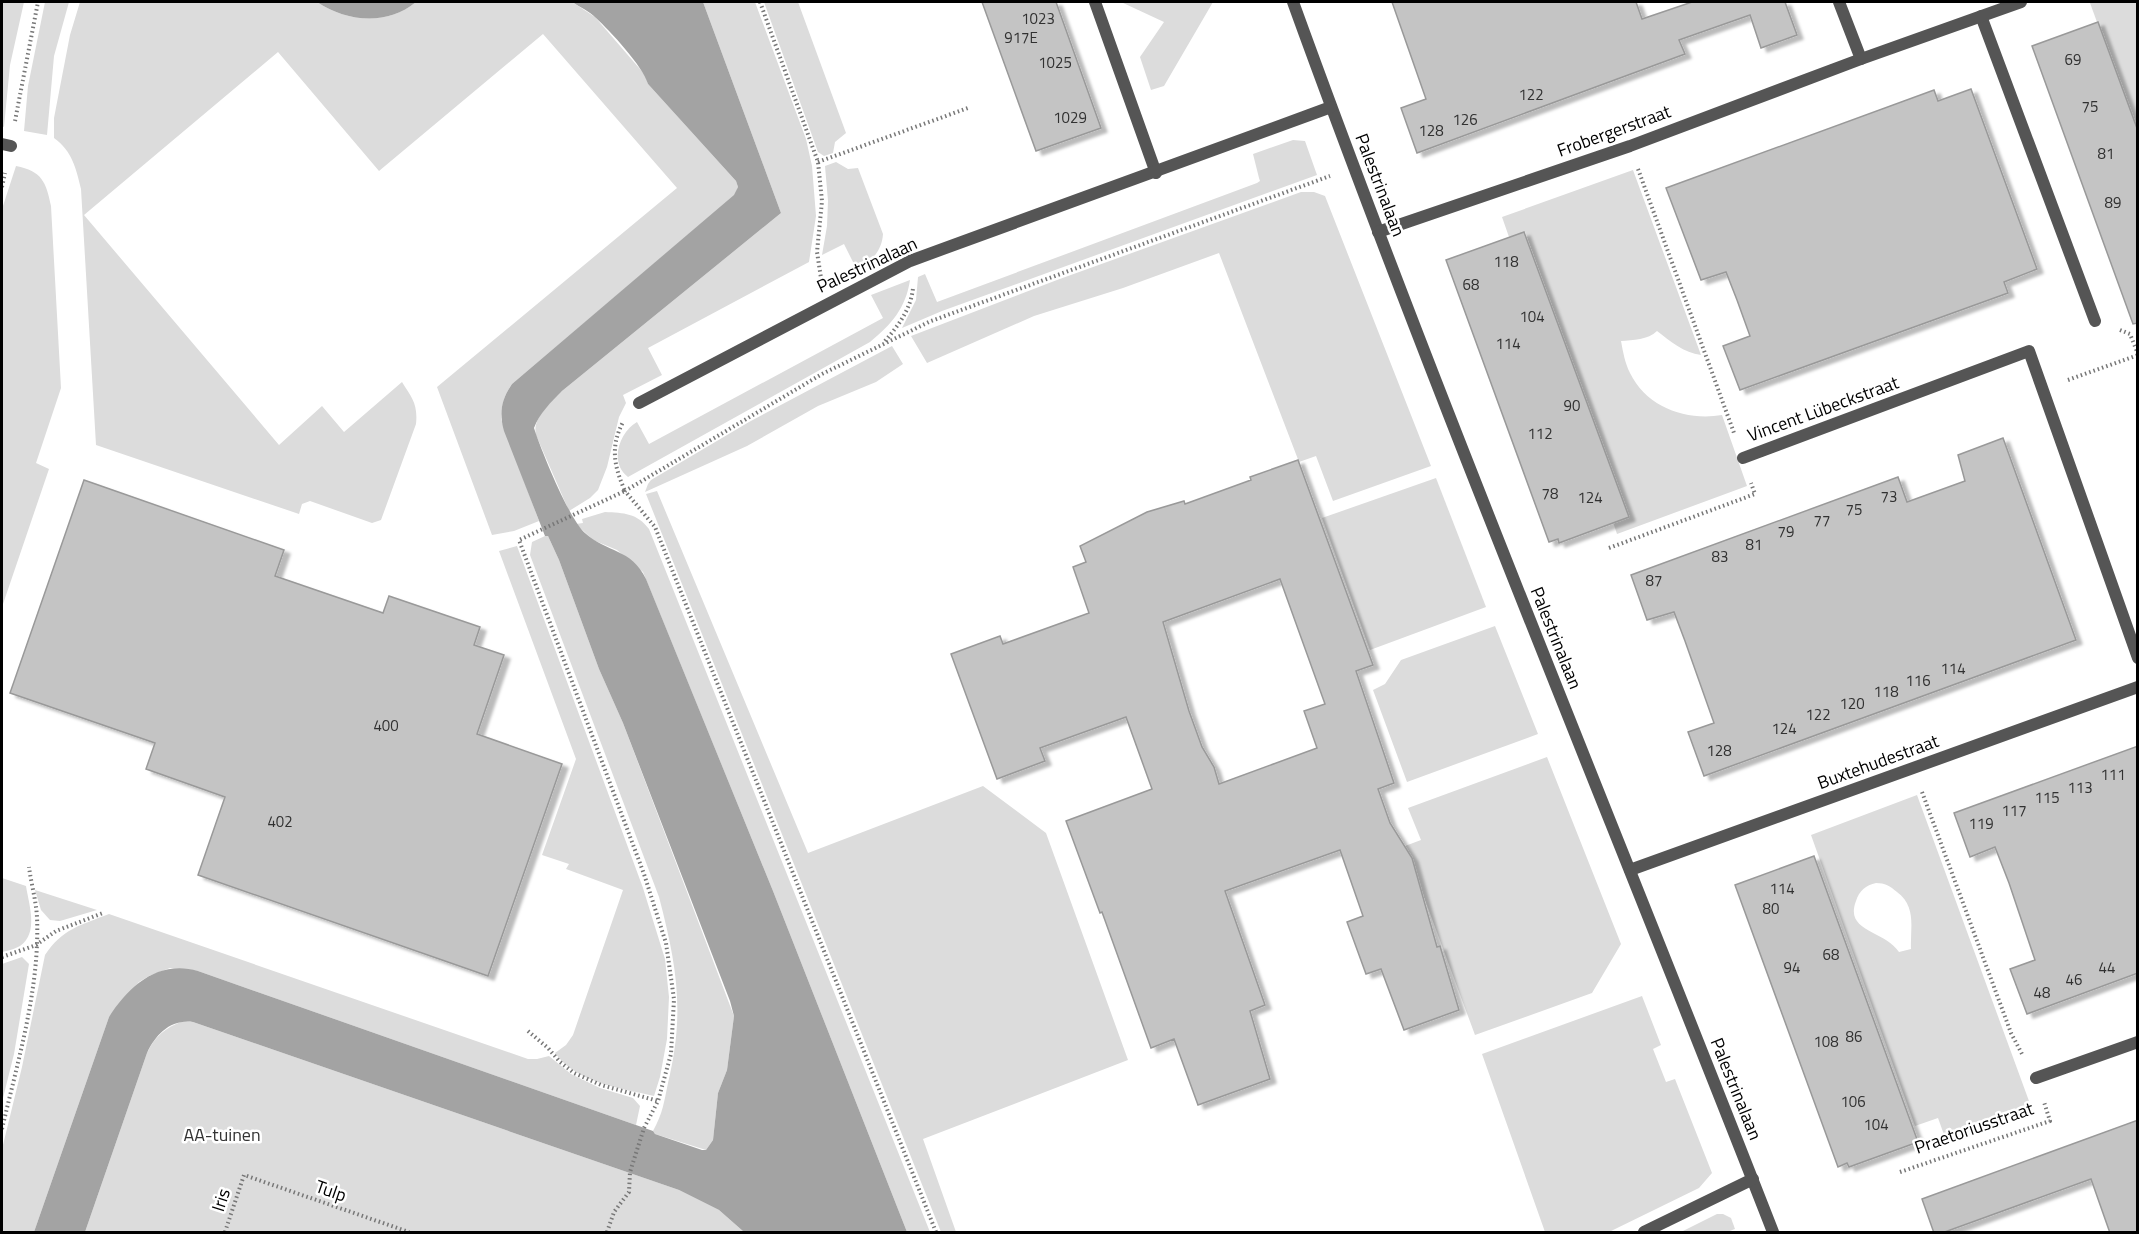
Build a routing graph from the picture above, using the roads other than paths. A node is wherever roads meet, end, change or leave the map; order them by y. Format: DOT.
graph roads {
  1 [pos="1095,2"];
  2 [pos="1293,2"];
  3 [pos="1839,2"];
  4 [pos="2021,2"];
  5 [pos="1981,16"];
  6 [pos="1861,59"];
  7 [pos="1331,107"];
  8 [pos="1156,172"];
  9 [pos="1378,232"];
  10 [pos="2095,321"];
  11 [pos="639,403"];
  12 [pos="1743,458"];
  13 [pos="2138,658"];
  14 [pos="2138,687"];
  15 [pos="1630,870"];
  16 [pos="2138,1042"];
  17 [pos="2036,1078"];
  18 [pos="1753,1179"];
  19 [pos="1644,1233"];
  20 [pos="1773,1233"];
  1 -- 8 [label="street"];
  2 -- 7 [label="street, Palestrinalaan"];
  3 -- 6 [label="street"];
  4 -- 5 [label="street, Frobergerstraat"];
  5 -- 6 [label="street, Frobergerstraat"];
  5 -- 10 [label="street"];
  6 -- 9 [label="street, Frobergerstraat"];
  7 -- 8 [label="street, Palestrinalaan"];
  7 -- 9 [label="street, Palestrinalaan"];
  8 -- 11 [label="street, Palestrinalaan"];
  9 -- 15 [label="street, Palestrinalaan"];
  12 -- 13 [label="street, Vincent Lübeckstraat"];
  14 -- 15 [label="street, Buxtehudestraat"];
  15 -- 18 [label="street, Palestrinalaan"];
  16 -- 17 [label="street, Praetoriusstraat"];
  18 -- 19 [label="street"];
  18 -- 20 [label="street, Palestrinalaan"];
}
